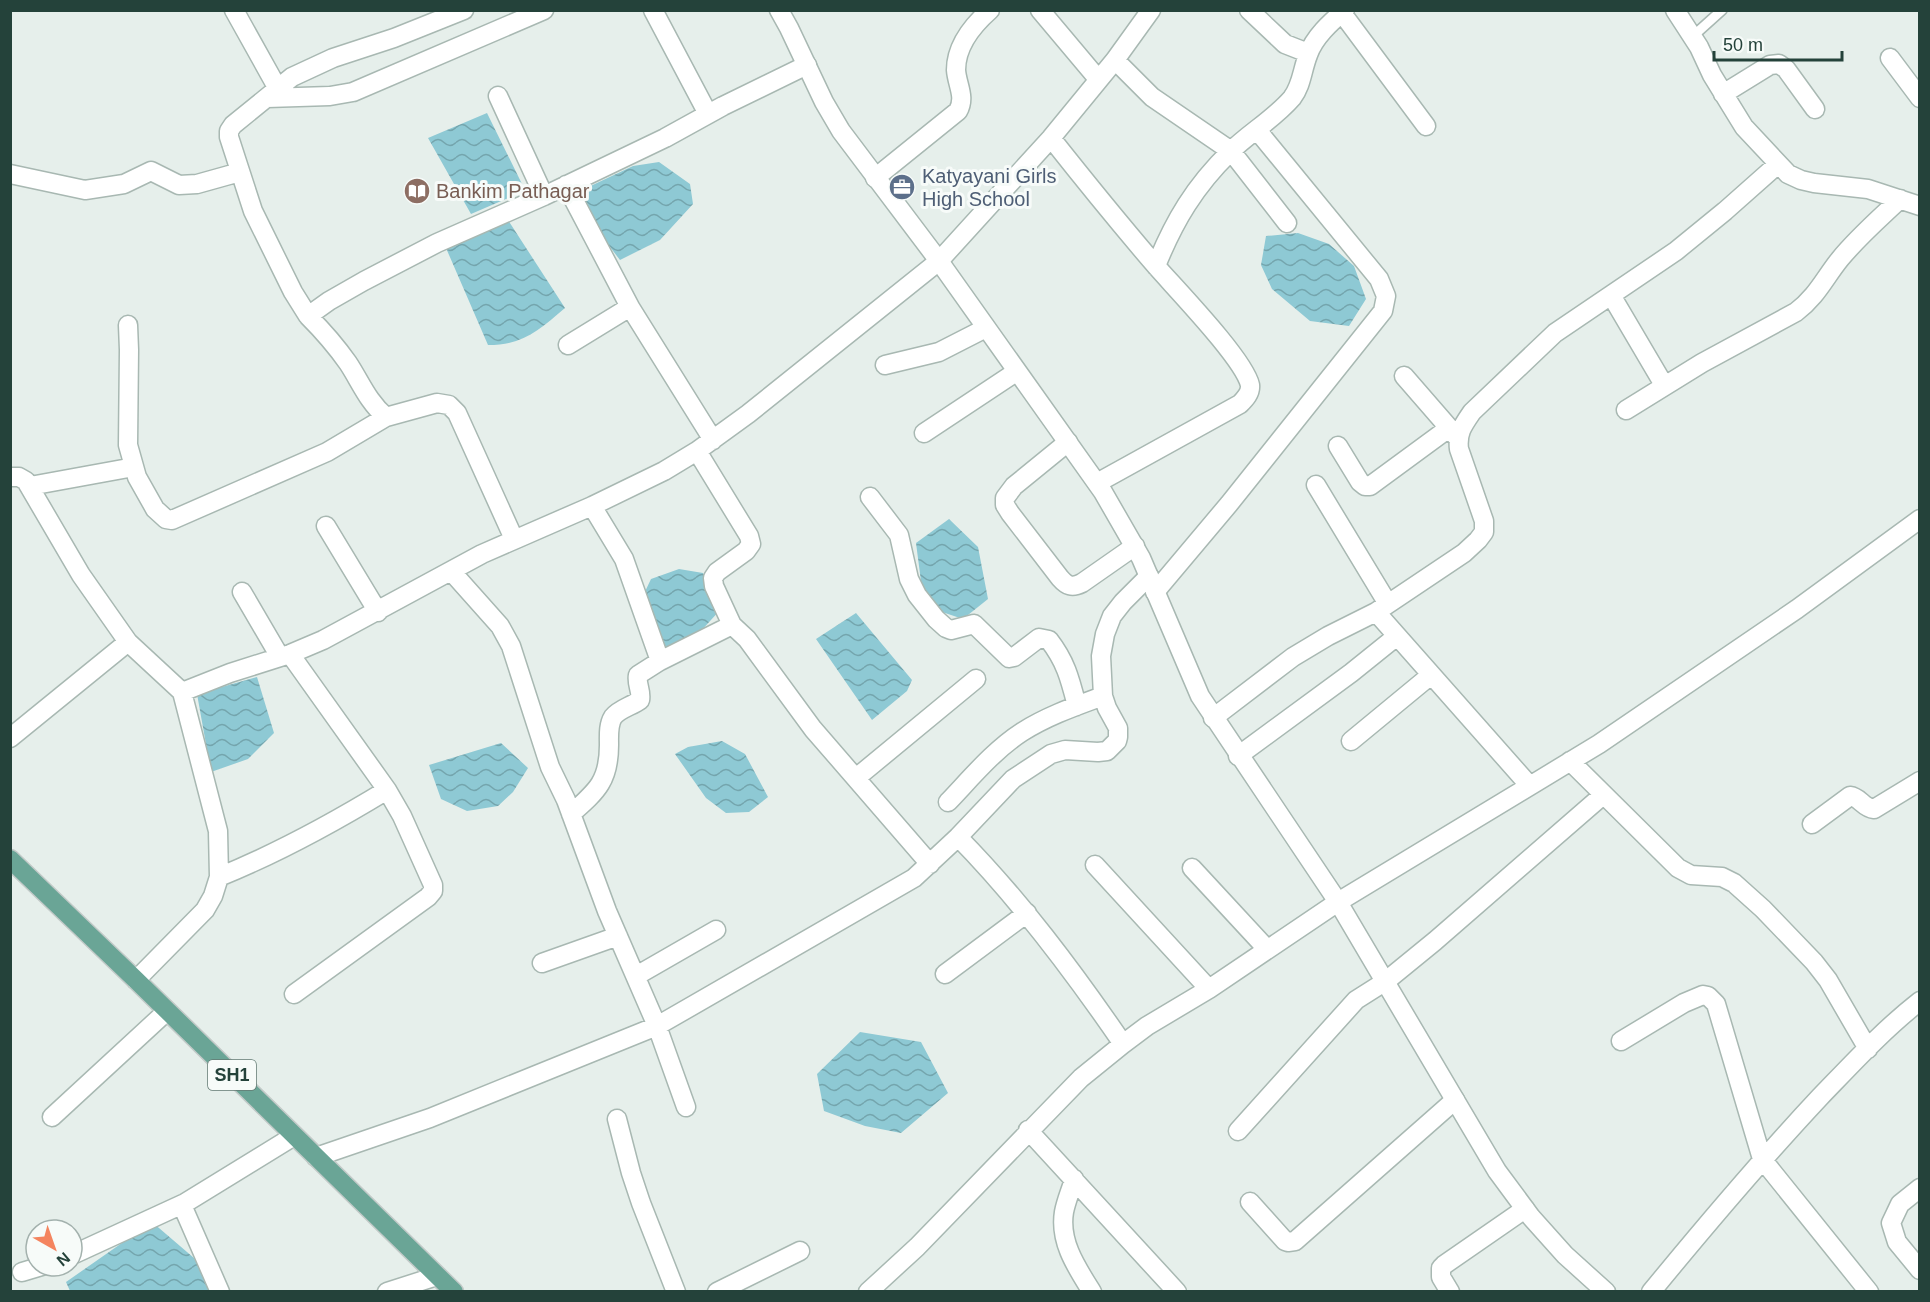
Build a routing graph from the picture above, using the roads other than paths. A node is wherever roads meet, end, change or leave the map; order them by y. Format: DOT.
graph roads {
  1 [pos="234,10"];
  2 [pos="464,10"];
  3 [pos="544,10"];
  4 [pos="653,10"];
  5 [pos="779,10"];
  6 [pos="990,10"];
  7 [pos="1040,10"];
  8 [pos="1151,10"];
  9 [pos="1249,10"];
  10 [pos="1675,10"];
  11 [pos="1722,10"];
  12 [pos="1344,12"];
  13 [pos="1692,37"];
  14 [pos="1308,53"];
  15 [pos="1890,58"];
  16 [pos="1115,60"];
  17 [pos="807,65"];
  18 [pos="1098,80"];
  19 [pos="273,93"];
  20 [pos="1723,94"];
  21 [pos="498,96"];
  22 [pos="1920,98"];
  23 [pos="1815,109"];
  24 [pos="708,114"];
  25 [pos="1426,126"];
  26 [pos="1257,130"];
  27 [pos="1051,138"];
  28 [pos="1231,151"];
  29 [pos="1778,164"];
  30 [pos="240,172"];
  31 [pos="10,174"];
  32 [pos="875,178"];
  33 [pos="566,185"];
  34 [pos="544,196"];
  35 [pos="1899,199"];
  36 [pos="1920,206"];
  37 [pos="1287,223"];
  38 [pos="939,261"];
  39 [pos="1156,266"];
  40 [pos="1611,295"];
  41 [pos="630,307"];
  42 [pos="308,316"];
  43 [pos="128,325"];
  44 [pos="986,328"];
  45 [pos="568,345"];
  46 [pos="885,365"];
  47 [pos="1016,372"];
  48 [pos="1404,376"];
  49 [pos="1664,385"];
  50 [pos="1626,410"];
  51 [pos="386,417"];
  52 [pos="924,433"];
  53 [pos="1453,433"];
  54 [pos="713,440"];
  55 [pos="1068,442"];
  56 [pos="1338,446"];
  57 [pos="697,451"];
  58 [pos="134,467"];
  59 [pos="10,477"];
  60 [pos="1097,483"];
  61 [pos="1316,485"];
  62 [pos="30,486"];
  63 [pos="870,497"];
  64 [pos="592,506"];
  65 [pos="1920,519"];
  66 [pos="326,526"];
  67 [pos="514,539"];
  68 [pos="1135,546"];
  69 [pos="451,571"];
  70 [pos="1152,584"];
  71 [pos="242,592"];
  72 [pos="1382,608"];
  73 [pos="378,612"];
  74 [pos="732,625"];
  75 [pos="1397,636"];
  76 [pos="128,642"];
  77 [pos="285,656"];
  78 [pos="660,661"];
  79 [pos="1431,675"];
  80 [pos="976,679"];
  81 [pos="182,692"];
  82 [pos="1103,696"];
  83 [pos="1077,706"];
  84 [pos="1213,718"];
  85 [pos="10,738"];
  86 [pos="1351,741"];
  87 [pos="1238,756"];
  88 [pos="1570,761"];
  89 [pos="856,778"];
  90 [pos="1920,781"];
  91 [pos="1529,785"];
  92 [pos="387,790"];
  93 [pos="1603,795"];
  94 [pos="948,802"];
  95 [pos="571,814"];
  96 [pos="1812,824"];
  97 [pos="958,837"];
  98 [pos="10,859"];
  99 [pos="930,864"];
  100 [pos="1095,865"];
  101 [pos="1192,868"];
  102 [pos="219,877"];
  103 [pos="1338,902"];
  104 [pos="1027,913"];
  105 [pos="716,930"];
  106 [pos="618,936"];
  107 [pos="1267,949"];
  108 [pos="542,963"];
  109 [pos="945,974"];
  110 [pos="636,976"];
  111 [pos="136,980"];
  112 [pos="1386,981"];
  113 [pos="1209,989"];
  114 [pos="294,994"];
  115 [pos="1920,1001"];
  116 [pos="167,1011"];
  117 [pos="657,1026"];
  118 [pos="1621,1041"];
  119 [pos="1123,1044"];
  120 [pos="1868,1049"];
  121 [pos="1455,1100"];
  122 [pos="686,1107"];
  123 [pos="52,1117"];
  124 [pos="617,1119"];
  125 [pos="1028,1130"];
  126 [pos="1238,1131"];
  127 [pos="294,1136"];
  128 [pos="316,1157"];
  129 [pos="1762,1159"];
  130 [pos="1074,1179"];
  131 [pos="1920,1188"];
  132 [pos="1250,1202"];
  133 [pos="182,1205"];
  134 [pos="1525,1209"];
  135 [pos="84,1250"];
  136 [pos="800,1251"];
  137 [pos="1920,1270"];
  138 [pos="437,1276"];
  139 [pos="220,1292"];
  140 [pos="387,1292"];
  141 [pos="454,1292"];
  142 [pos="676,1292"];
  143 [pos="717,1292"];
  144 [pos="868,1292"];
  145 [pos="1092,1292"];
  146 [pos="1177,1292"];
  147 [pos="1450,1292"];
  148 [pos="1605,1292"];
  149 [pos="1651,1292"];
  150 [pos="1869,1292"];
  1 -- 19 [label="street"];
  2 -- 19 [label="street"];
  3 -- 19 [label="street"];
  4 -- 24 [label="street"];
  5 -- 17 [label="street"];
  6 -- 32 [label="street"];
  7 -- 18 [label="street"];
  8 -- 16 [label="street"];
  9 -- 14 [label="street"];
  10 -- 13 [label="street"];
  11 -- 13 [label="lane"];
  12 -- 14 [label="street"];
  12 -- 25 [label="street"];
  13 -- 20 [label="street"];
  14 -- 26 [label="street"];
  15 -- 22 [label="street"];
  16 -- 18 [label="street"];
  16 -- 28 [label="street"];
  17 -- 24 [label="street"];
  17 -- 32 [label="street"];
  18 -- 27 [label="street"];
  19 -- 30 [label="street"];
  20 -- 23 [label="street"];
  20 -- 29 [label="street"];
  21 -- 34 [label="street"];
  24 -- 33 [label="street"];
  26 -- 28 [label="street"];
  26 -- 70 [label="street"];
  27 -- 38 [label="street"];
  27 -- 39 [label="street"];
  28 -- 37 [label="street"];
  28 -- 39 [label="street"];
  29 -- 35 [label="street"];
  29 -- 40 [label="street"];
  30 -- 31 [label="street"];
  30 -- 42 [label="street"];
  32 -- 38 [label="street"];
  33 -- 34 [label="street"];
  33 -- 41 [label="street"];
  34 -- 42 [label="street"];
  35 -- 36 [label="street"];
  35 -- 49 [label="street"];
  38 -- 44 [label="street"];
  38 -- 54 [label="street"];
  39 -- 60 [label="street"];
  40 -- 49 [label="street"];
  40 -- 53 [label="street"];
  41 -- 45 [label="street"];
  41 -- 54 [label="street"];
  42 -- 51 [label="street"];
  43 -- 58 [label="street"];
  44 -- 46 [label="street"];
  44 -- 47 [label="street"];
  47 -- 52 [label="street"];
  47 -- 55 [label="street"];
  48 -- 53 [label="street"];
  49 -- 50 [label="street"];
  51 -- 58 [label="street"];
  51 -- 67 [label="street"];
  53 -- 56 [label="street"];
  53 -- 72 [label="street"];
  54 -- 57 [label="street"];
  55 -- 60 [label="street"];
  55 -- 68 [label="street"];
  57 -- 64 [label="street"];
  57 -- 74 [label="street"];
  58 -- 62 [label="street"];
  59 -- 62 [label="street"];
  60 -- 68 [label="street"];
  61 -- 72 [label="street"];
  62 -- 76 [label="street"];
  63 -- 83 [label="street"];
  64 -- 67 [label="street"];
  64 -- 78 [label="street"];
  65 -- 88 [label="street"];
  66 -- 73 [label="street"];
  67 -- 69 [label="street"];
  68 -- 70 [label="street"];
  69 -- 73 [label="street"];
  69 -- 95 [label="street"];
  70 -- 82 [label="street"];
  70 -- 84 [label="street"];
  71 -- 77 [label="street"];
  72 -- 75 [label="street"];
  72 -- 84 [label="street"];
  73 -- 77 [label="street"];
  74 -- 78 [label="street"];
  74 -- 89 [label="street"];
  75 -- 79 [label="street"];
  75 -- 87 [label="street"];
  76 -- 81 [label="street"];
  76 -- 85 [label="street"];
  77 -- 81 [label="street"];
  77 -- 92 [label="street"];
  78 -- 95 [label="street"];
  79 -- 86 [label="street"];
  79 -- 91 [label="street"];
  80 -- 89 [label="street"];
  81 -- 102 [label="street"];
  82 -- 83 [label="street"];
  82 -- 97 [label="street"];
  83 -- 94 [label="street"];
  84 -- 87 [label="street"];
  87 -- 103 [label="street"];
  88 -- 91 [label="street"];
  88 -- 93 [label="street"];
  89 -- 99 [label="street"];
  90 -- 96 [label="street"];
  91 -- 103 [label="street"];
  92 -- 102 [label="street"];
  92 -- 114 [label="street"];
  93 -- 112 [label="street"];
  93 -- 120 [label="street"];
  95 -- 106 [label="street"];
  97 -- 99 [label="street"];
  97 -- 104 [label="street"];
  98 -- 111 [label="main road, SH1"];
  99 -- 117 [label="street"];
  100 -- 113 [label="street"];
  101 -- 107 [label="street"];
  102 -- 111 [label="street"];
  103 -- 107 [label="street"];
  103 -- 112 [label="street"];
  104 -- 109 [label="street"];
  104 -- 119 [label="street"];
  105 -- 110 [label="street"];
  106 -- 108 [label="street"];
  106 -- 110 [label="street"];
  107 -- 113 [label="street"];
  110 -- 117 [label="street"];
  111 -- 116 [label="main road, SH1"];
  112 -- 121 [label="street"];
  112 -- 126 [label="street"];
  113 -- 119 [label="street"];
  115 -- 120 [label="street"];
  116 -- 123 [label="street"];
  116 -- 127 [label="main road, SH1"];
  117 -- 122 [label="street"];
  117 -- 128 [label="street"];
  118 -- 129 [label="street"];
  119 -- 125 [label="street"];
  120 -- 129 [label="street"];
  121 -- 132 [label="street"];
  121 -- 134 [label="street"];
  124 -- 142 [label="street"];
  125 -- 130 [label="street"];
  125 -- 144 [label="street"];
  127 -- 128 [label="main road, SH1"];
  127 -- 133 [label="street"];
  128 -- 138 [label="main road, SH1"];
  129 -- 149 [label="street"];
  129 -- 150 [label="street"];
  130 -- 145 [label="street"];
  130 -- 146 [label="street"];
  131 -- 137 [label="street"];
  133 -- 135 [label="street"];
  133 -- 139 [label="street"];
  134 -- 147 [label="street"];
  134 -- 148 [label="street"];
  136 -- 143 [label="street"];
  138 -- 140 [label="street"];
  138 -- 141 [label="main road, SH1"];
}
